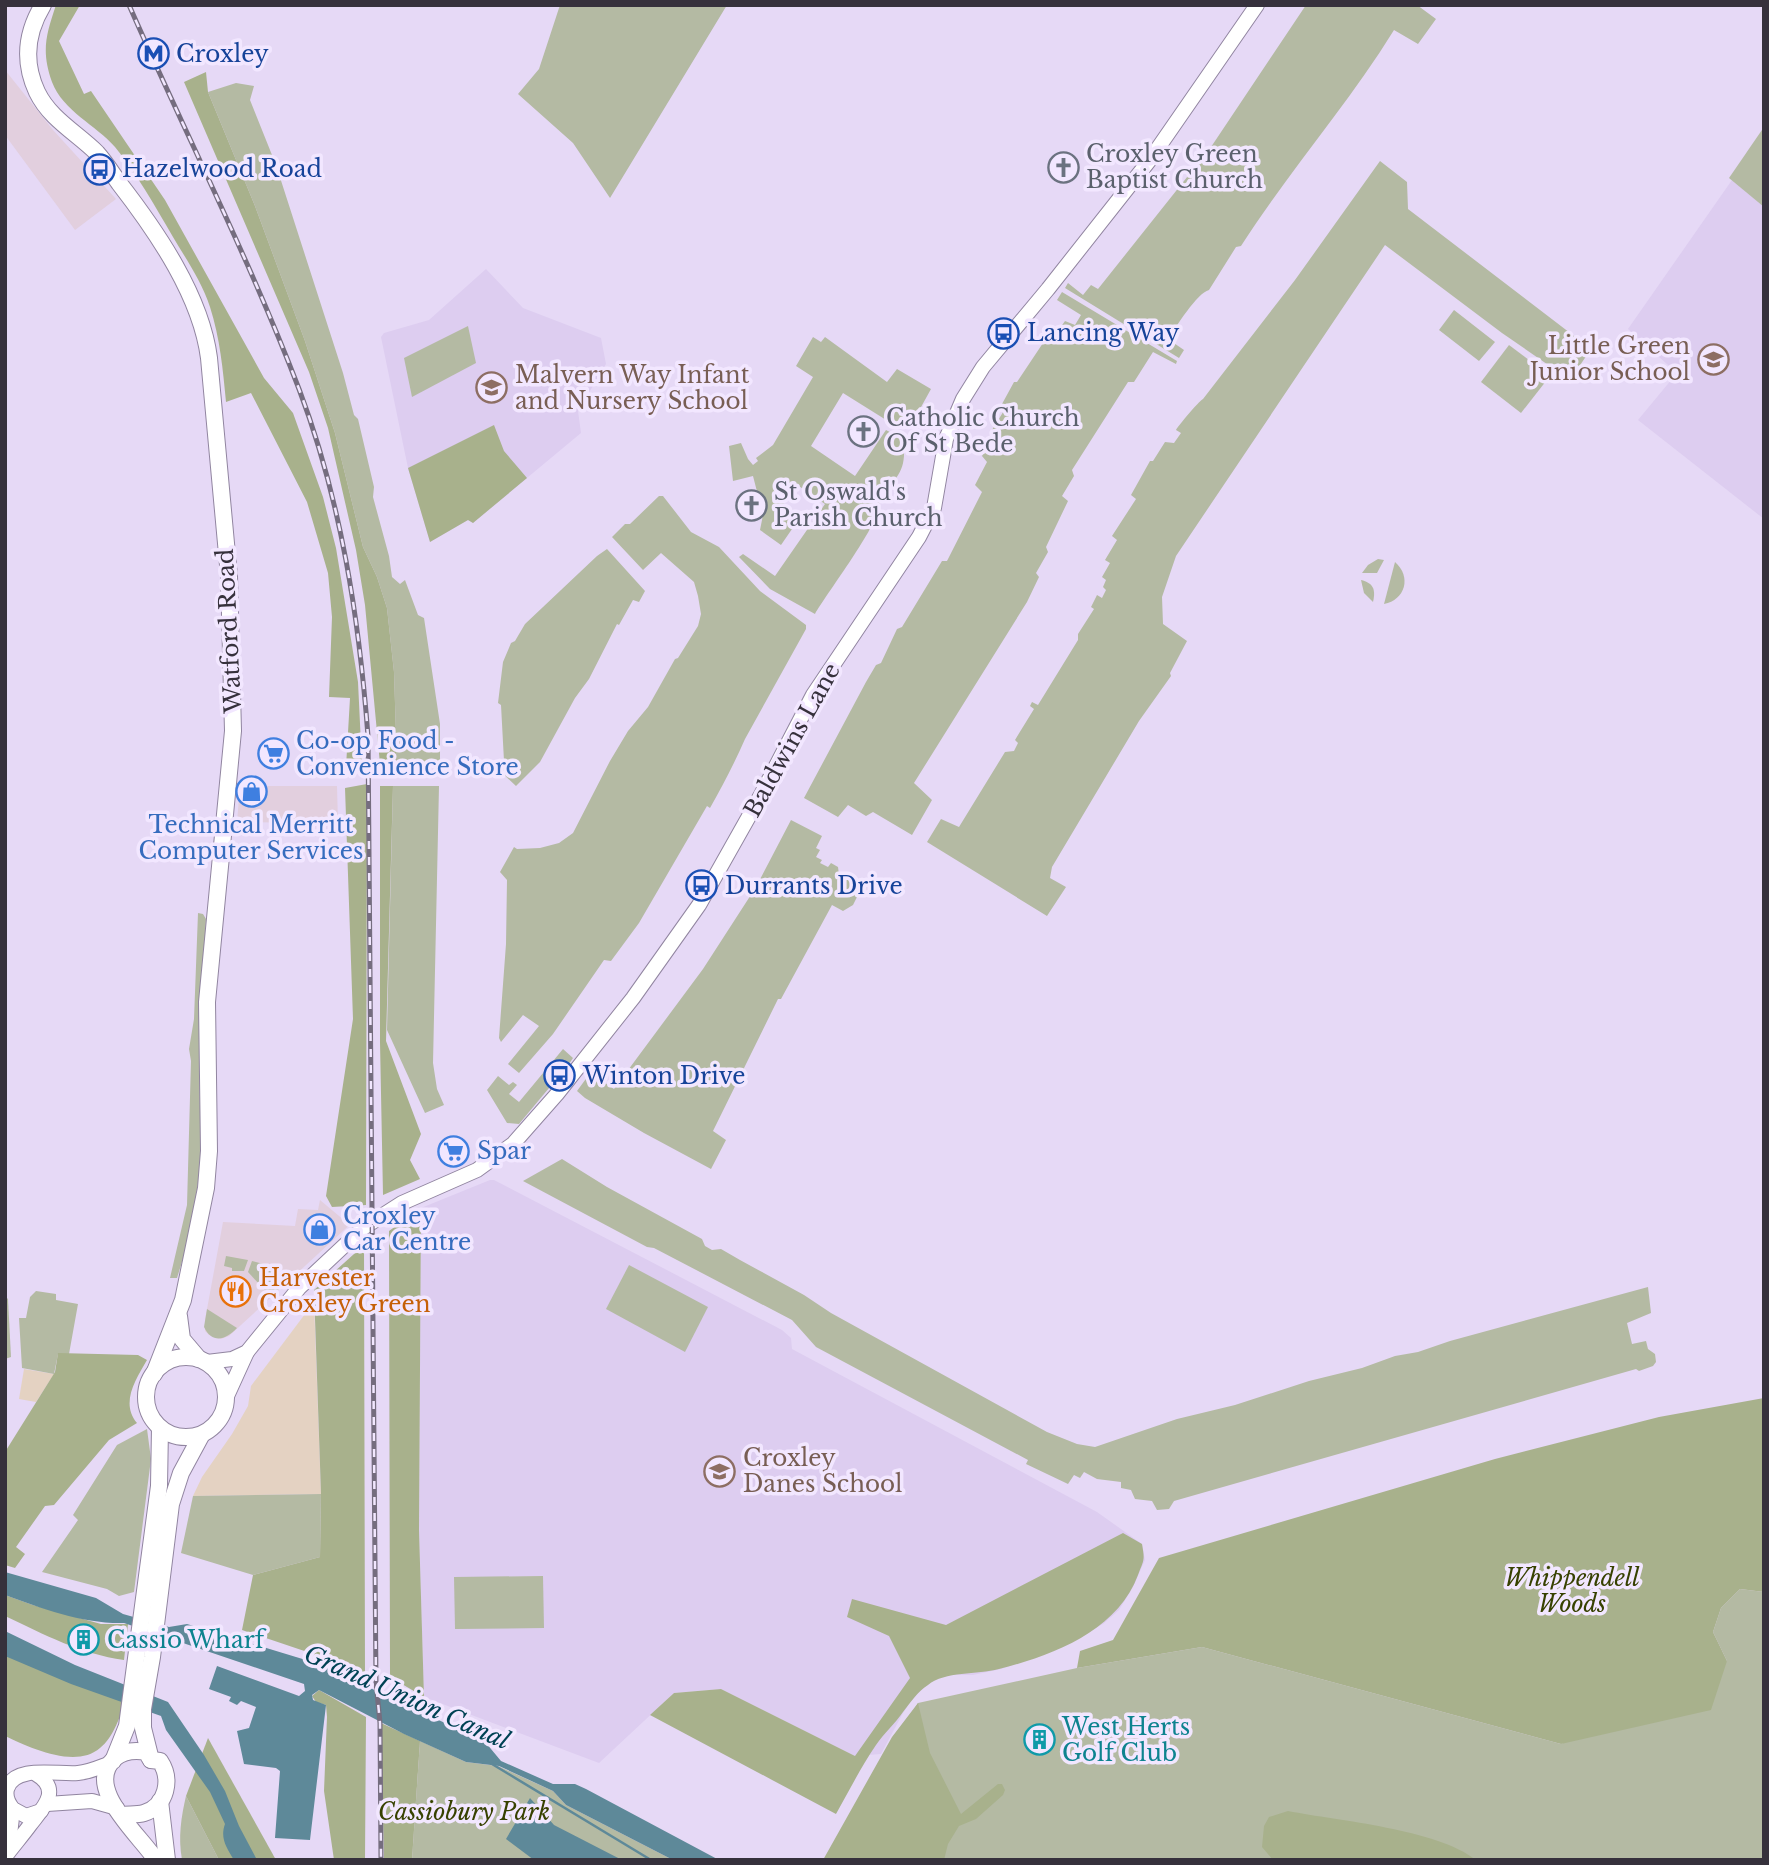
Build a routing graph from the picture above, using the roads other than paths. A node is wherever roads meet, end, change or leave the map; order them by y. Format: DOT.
graph roads {
  1 [pos="43,5"];
  2 [pos="1257,5"];
  3 [pos="178,1314"];
  4 [pos="247,1352"];
  5 [pos="203,1361"];
  6 [pos="154,1374"];
  7 [pos="226,1396"];
  8 [pos="160,1428"];
  9 [pos="201,1436"];
  10 [pos="157,1558"];
  11 [pos="136,1707"];
  12 [pos="151,1760"];
  13 [pos="112,1762"];
  14 [pos="36,1774"];
  15 [pos="160,1801"];
  16 [pos="44,1807"];
  17 [pos="13,1809"];
  18 [pos="119,1812"];
  19 [pos="7,1855"];
  20 [pos="156,1860"];
  21 [pos="167,1860"];
  1 -- 3 [label="main road, Watford Road"];
  2 -- 4 [label="street, Baldwins Lane"];
  3 -- 5 [label="main road"];
  3 -- 6 [label="main road, Watford Road"];
  4 -- 5 [label="street"];
  4 -- 7 [label="street, Baldwins Lane"];
  5 -- 6 [label="main road"];
  5 -- 7 [label="main road"];
  6 -- 8 [label="main road"];
  7 -- 9 [label="main road"];
  8 -- 9 [label="main road"];
  8 -- 10 [label="main road"];
  9 -- 10 [label="main road"];
  10 -- 11 [label="main road"];
  11 -- 12 [label="main road"];
  11 -- 13 [label="main road"];
  12 -- 13 [label="main road"];
  12 -- 15 [label="main road"];
  13 -- 14 [label="street"];
  13 -- 18 [label="main road"];
  14 -- 16 [label="street"];
  14 -- 17 [label="street"];
  15 -- 18 [label="main road"];
  15 -- 21 [label="main road"];
  16 -- 17 [label="street"];
  16 -- 18 [label="street"];
  16 -- 19 [label="street"];
  17 -- 19 [label="street"];
  18 -- 20 [label="main road"];
}
